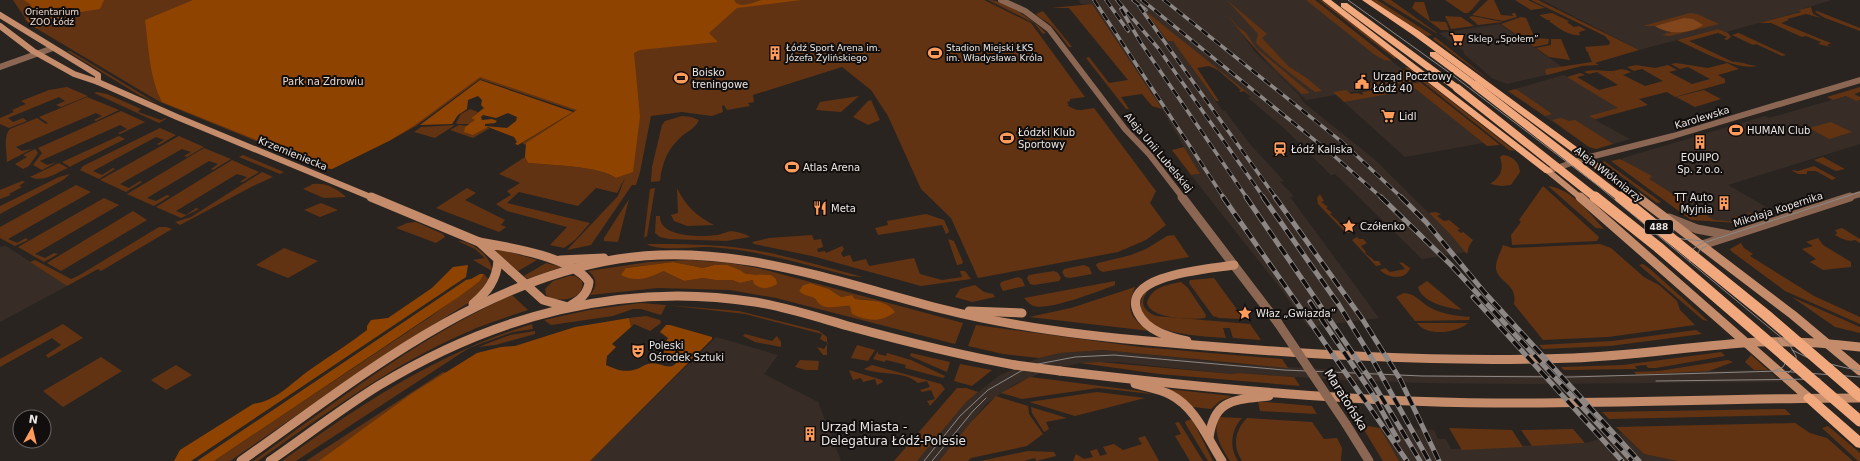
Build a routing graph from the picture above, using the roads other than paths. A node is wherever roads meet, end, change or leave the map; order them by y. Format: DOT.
graph roads {
  1 [pos="1001,0"];
  2 [pos="1326,0"];
  3 [pos="1336,0"];
  4 [pos="1362,1"];
  5 [pos="0,15"];
  6 [pos="0,26"];
  7 [pos="53,48"];
  8 [pos="38,53"];
  9 [pos="0,67"];
  10 [pos="1860,80"];
  11 [pos="98,82"];
  12 [pos="1586,158"];
  13 [pos="1548,171"];
  14 [pos="1860,194"];
  15 [pos="1664,216"];
  16 [pos="1732,235"];
  17 [pos="480,242"];
  18 [pos="1702,245"];
  19 [pos="618,259"];
  20 [pos="498,260"];
  21 [pos="551,260"];
  22 [pos="1234,264"];
  23 [pos="576,268"];
  24 [pos="526,284"];
  25 [pos="568,307"];
  26 [pos="946,310"];
  27 [pos="462,313"];
  28 [pos="1022,313"];
  29 [pos="1746,342"];
  30 [pos="1828,344"];
  31 [pos="1209,346"];
  32 [pos="1860,347"];
  33 [pos="1301,354"];
  34 [pos="1860,371"];
  35 [pos="1115,378"];
  36 [pos="1290,394"];
  37 [pos="1860,397"];
  38 [pos="1809,398"];
  39 [pos="1860,421"];
  40 [pos="1209,438"];
  41 [pos="1860,443"];
  42 [pos="241,461"];
  43 [pos="270,461"];
  44 [pos="1222,461"];
  45 [pos="1369,461"];
  1 -- 22 [label="street, Aleja Unii Lubelskiej"];
  2 -- 13 [label="main road"];
  3 -- 39 [label="main road, 488, bridge"];
  4 -- 12 [label="main road"];
  4 -- 37 [label="main road, Aleja Włókniarzy / 488, bridge"];
  5 -- 7 [label="main road, Krzemieniecka"];
  6 -- 8 [label="main road, Krzemieniecka"];
  7 -- 8 [label="street"];
  7 -- 11 [label="main road, Krzemieniecka"];
  8 -- 9 [label="street"];
  8 -- 11 [label="main road, Krzemieniecka"];
  10 -- 12 [label="street, Karolewska"];
  11 -- 17 [label="main road, Krzemieniecka"];
  12 -- 13 [label="street, Karolewska"];
  12 -- 15 [label="main road, Aleja Włókniarzy"];
  13 -- 29 [label="main road"];
  14 -- 16 [label="street, Mikołaja Kopernika"];
  15 -- 16 [label="street"];
  15 -- 18 [label="main road, Aleja Włókniarzy"];
  16 -- 18 [label="street, Mikołaja Kopernika"];
  17 -- 20 [label="main road, Krzemieniecka"];
  17 -- 21 [label="main road, Krzemieniecka"];
  18 -- 30 [label="main road, Aleja Włókniarzy"];
  19 -- 21 [label="main road"];
  19 -- 23 [label="main road"];
  19 -- 26 [label="main road"];
  20 -- 24 [label="main road, Krzemieniecka"];
  20 -- 27 [label="main road"];
  21 -- 23 [label="main road, Krzemieniecka"];
  22 -- 31 [label="main road"];
  22 -- 33 [label="street, Aleja Unii Lubelskiej, bridge"];
  23 -- 24 [label="main road"];
  23 -- 25 [label="main road"];
  24 -- 25 [label="main road, Krzemieniecka"];
  24 -- 27 [label="main road"];
  25 -- 35 [label="main road, bridge"];
  25 -- 43 [label="main road"];
  26 -- 28 [label="main road"];
  26 -- 31 [label="main road"];
  27 -- 42 [label="main road"];
  29 -- 30 [label="main road"];
  29 -- 31 [label="main road"];
  29 -- 38 [label="main road"];
  30 -- 32 [label="main road"];
  30 -- 34 [label="main road, Aleja Włókniarzy"];
  33 -- 45 [label="street, Maratońska, bridge"];
  35 -- 36 [label="main road"];
  35 -- 40 [label="main road"];
  36 -- 38 [label="main road"];
  36 -- 40 [label="main road"];
  37 -- 38 [label="main road"];
  38 -- 41 [label="main road"];
  40 -- 44 [label="main road"];
}
